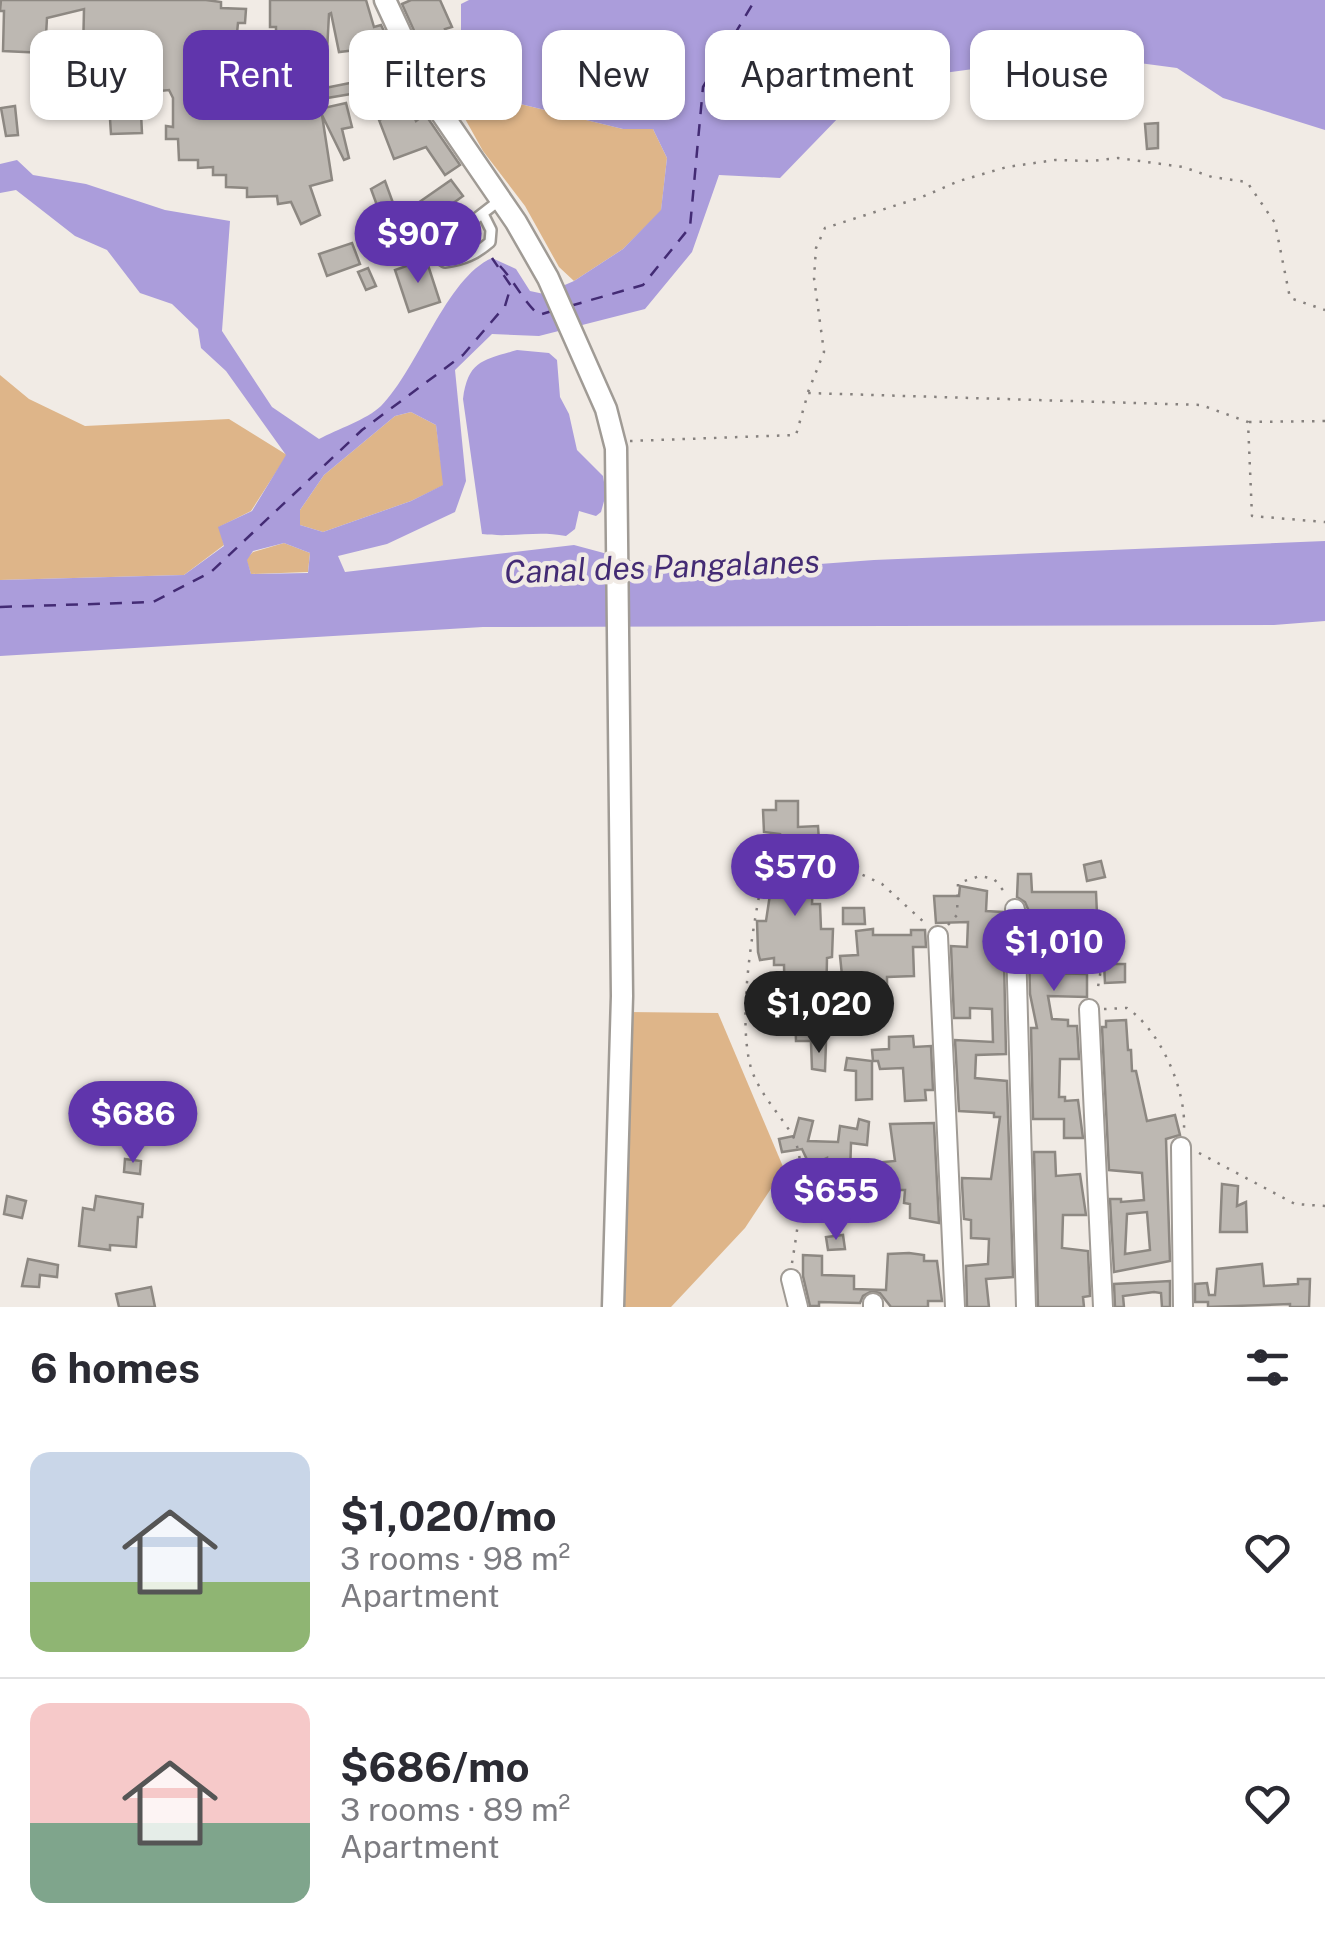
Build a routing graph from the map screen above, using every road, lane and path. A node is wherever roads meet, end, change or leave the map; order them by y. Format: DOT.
graph roads {
  1 [pos="384,0"];
  2 [pos="491,207"];
  3 [pos="1325,310"];
  4 [pos="808,393"];
  5 [pos="1325,421"];
  6 [pos="1248,422"];
  7 [pos="616,448"];
  8 [pos="1325,522"];
  9 [pos="1015,909"];
  10 [pos="938,936"];
  11 [pos="1090,1009"];
  12 [pos="1182,1147"];
  13 [pos="791,1280"];
  14 [pos="613,1307"];
  15 [pos="798,1307"];
  16 [pos="955,1307"];
  17 [pos="1026,1307"];
  18 [pos="1104,1307"];
  19 [pos="1183,1307"];
  1 -- 2 [label="street"];
  2 -- 2 [label="lane"];
  2 -- 7 [label="street"];
  3 -- 4 [label="path"];
  4 -- 6 [label="path"];
  4 -- 7 [label="path"];
  5 -- 6 [label="path"];
  6 -- 8 [label="path"];
  7 -- 14 [label="street"];
  9 -- 17 [label="street"];
  10 -- 16 [label="street"];
  11 -- 18 [label="street"];
  12 -- 19 [label="street"];
  13 -- 15 [label="street"];
}
